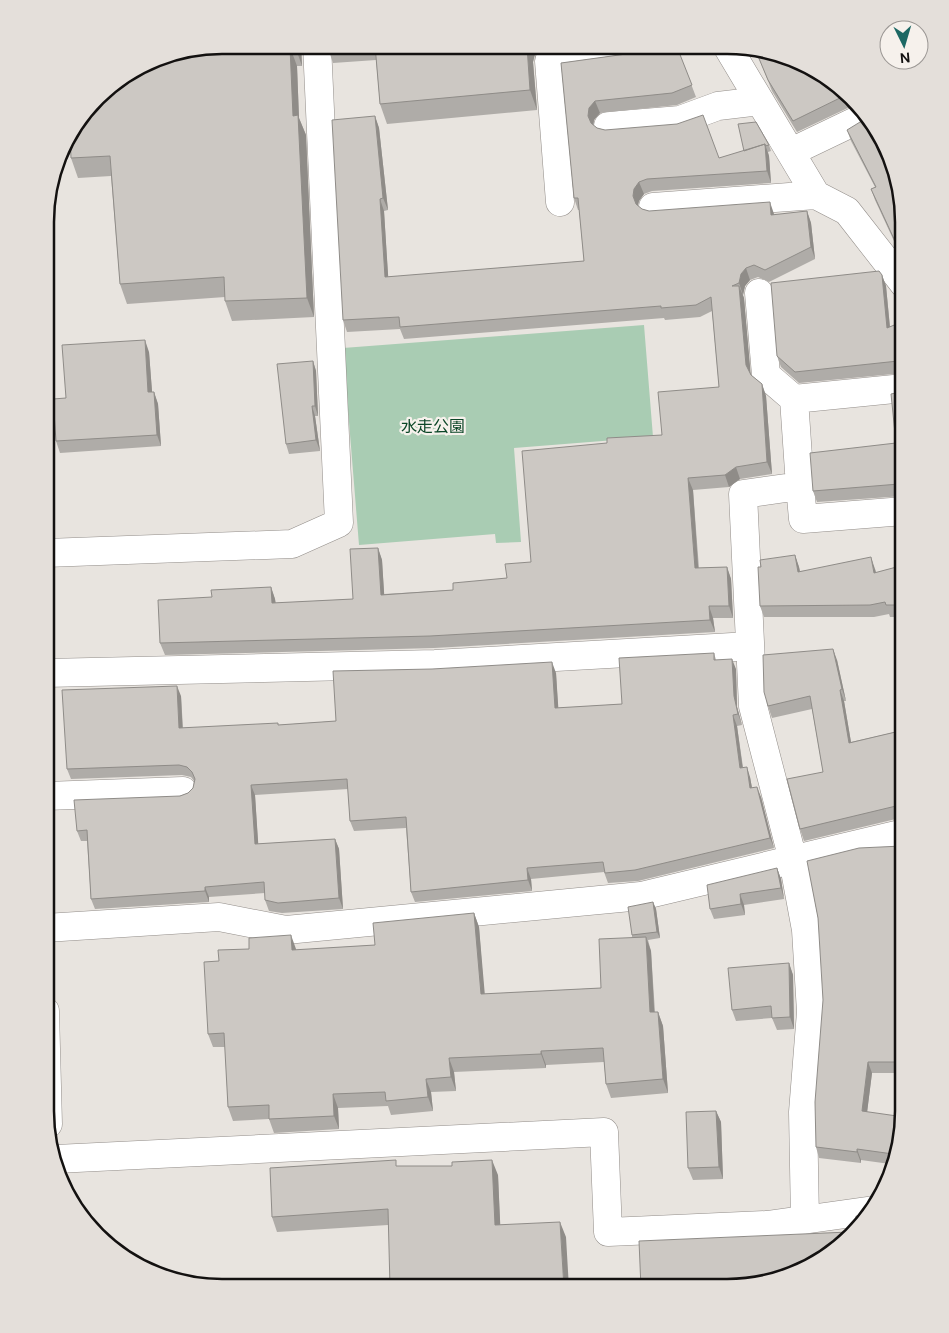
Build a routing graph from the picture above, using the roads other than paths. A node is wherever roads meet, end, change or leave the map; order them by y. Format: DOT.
graph roads {
  1 [pos="317,54"];
  2 [pos="604,54"];
  3 [pos="732,54"];
  4 [pos="760,101"];
  5 [pos="859,119"];
  6 [pos="608,126"];
  7 [pos="791,152"];
  8 [pos="816,195"];
  9 [pos="560,202"];
  10 [pos="653,207"];
  11 [pos="895,272"];
  12 [pos="759,293"];
  13 [pos="895,389"];
  14 [pos="794,399"];
  15 [pos="800,486"];
  16 [pos="895,512"];
  17 [pos="54,553"];
  18 [pos="750,646"];
  19 [pos="54,673"];
  20 [pos="183,791"];
  21 [pos="54,796"];
  22 [pos="895,835"];
  23 [pos="793,860"];
  24 [pos="54,927"];
  25 [pos="61,1159"];
  26 [pos="861,1212"];
  27 [pos="805,1220"];
  1 -- 17 [label="street"];
  2 -- 9 [label="street"];
  3 -- 4 [label="street"];
  4 -- 6 [label="street"];
  4 -- 7 [label="street"];
  5 -- 7 [label="street"];
  7 -- 8 [label="street"];
  8 -- 10 [label="street"];
  8 -- 11 [label="street"];
  12 -- 14 [label="street"];
  13 -- 14 [label="street"];
  14 -- 15 [label="street"];
  15 -- 16 [label="street"];
  15 -- 18 [label="street"];
  18 -- 19 [label="street"];
  18 -- 23 [label="street"];
  20 -- 21 [label="street"];
  22 -- 23 [label="street"];
  23 -- 24 [label="street"];
  23 -- 27 [label="street"];
  25 -- 27 [label="street"];
  26 -- 27 [label="street"];
}
